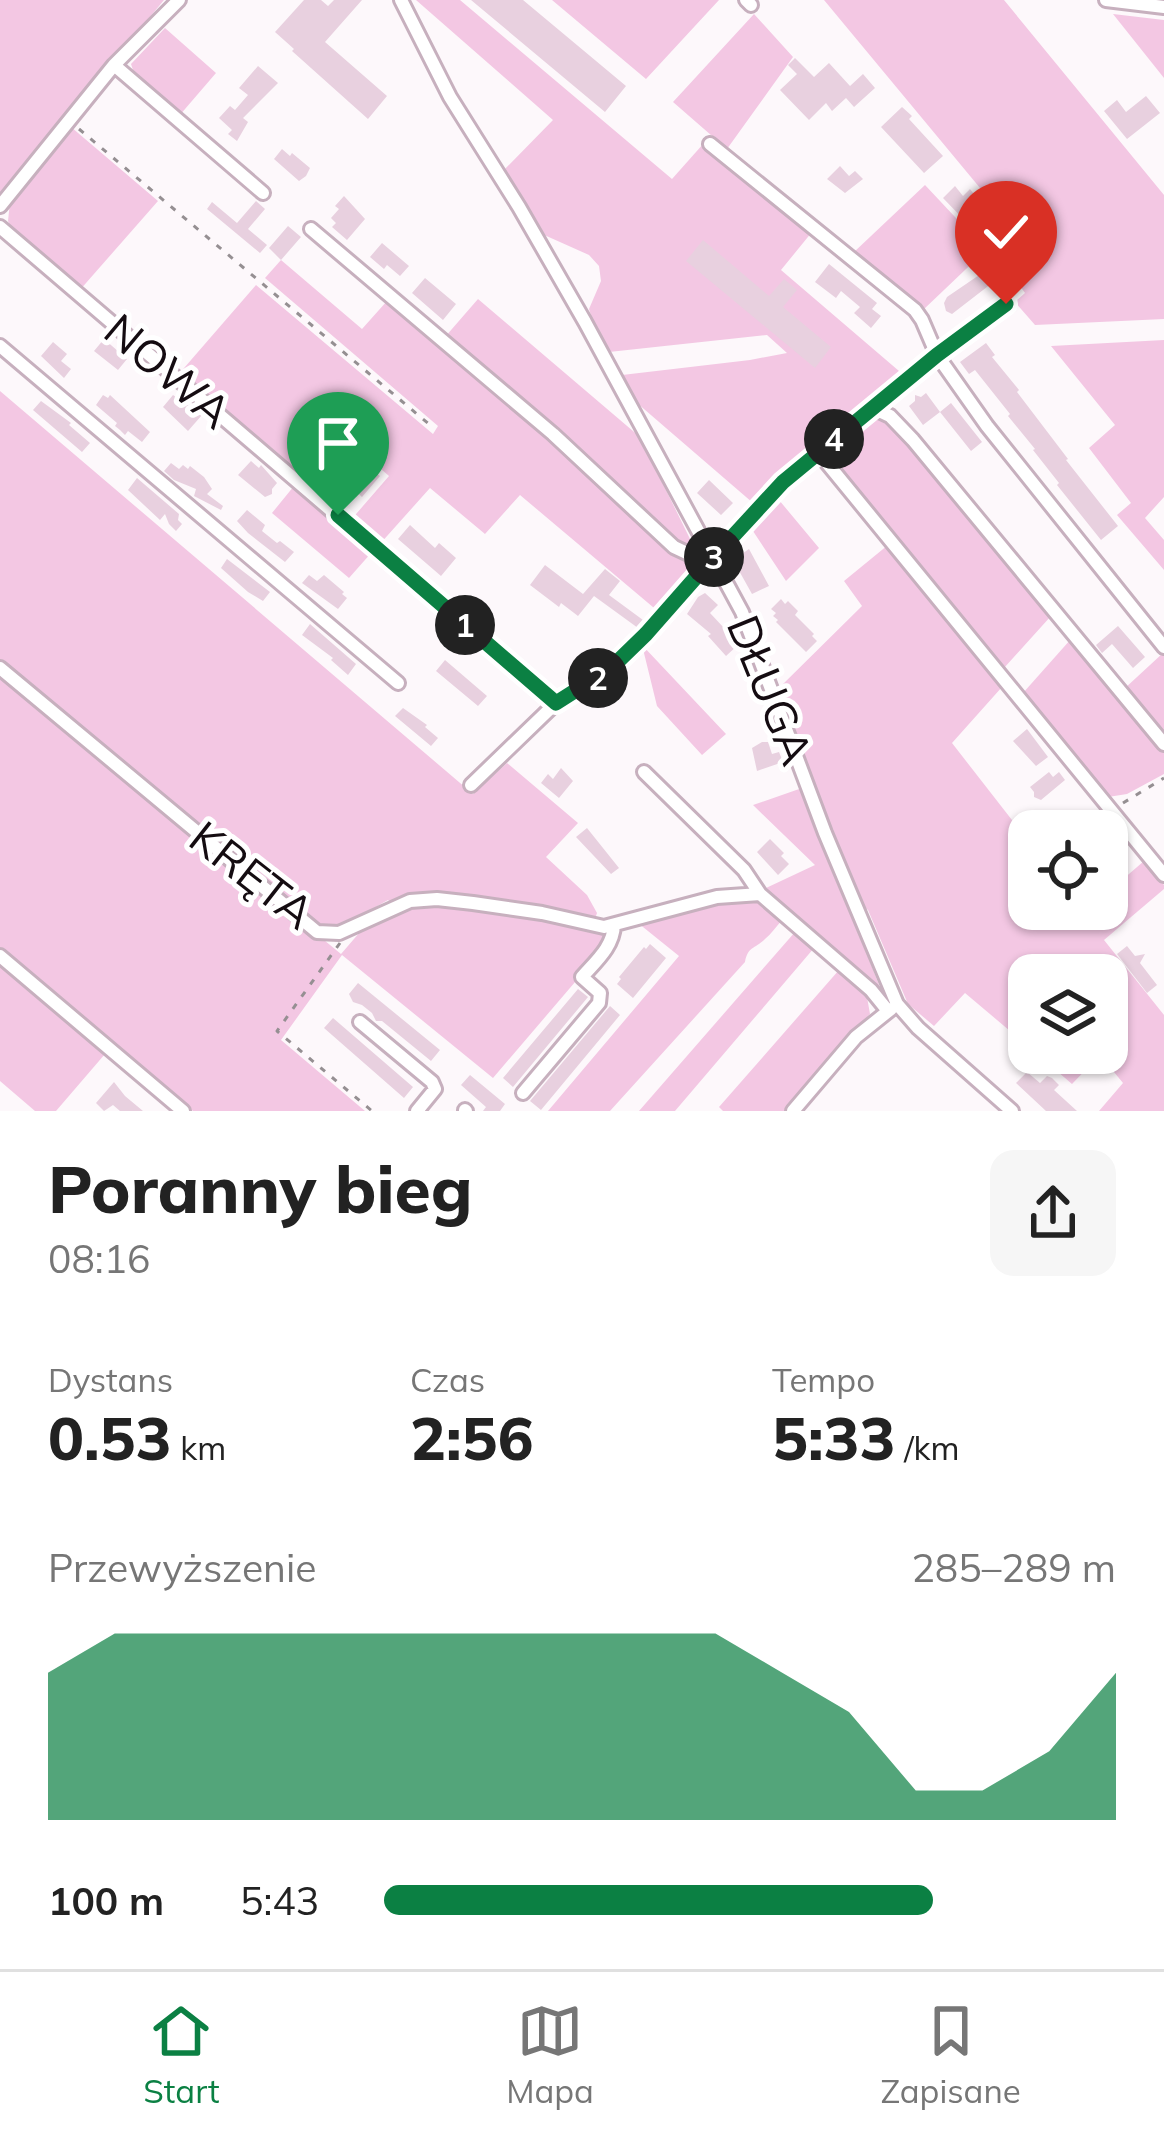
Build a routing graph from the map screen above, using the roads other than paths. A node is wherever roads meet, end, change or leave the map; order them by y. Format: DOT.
graph roads {
  1 [pos="179,0"];
  2 [pos="400,0"];
  3 [pos="1106,0"];
  4 [pos="1164,7"];
  5 [pos="114,65"];
  6 [pos="710,143"];
  7 [pos="262,193"];
  8 [pos="0,206"];
  9 [pos="0,227"];
  10 [pos="311,229"];
  11 [pos="1006,304"];
  12 [pos="0,346"];
  13 [pos="937,355"];
  14 [pos="873,408"];
  15 [pos="818,452"];
  16 [pos="711,557"];
  17 [pos="1164,647"];
  18 [pos="0,670"];
  19 [pos="398,682"];
  20 [pos="556,703"];
  21 [pos="1164,745"];
  22 [pos="644,772"];
  23 [pos="471,785"];
  24 [pos="1164,875"];
  25 [pos="760,894"];
  26 [pos="614,925"];
  27 [pos="0,956"];
  28 [pos="893,1008"];
  29 [pos="360,1022"];
  30 [pos="523,1094"];
  31 [pos="183,1111"];
  32 [pos="417,1111"];
  33 [pos="793,1111"];
  34 [pos="1012,1111"];
  1 -- 5 [label="street"];
  2 -- 16 [label="street, DŁUGA"];
  3 -- 4 [label="street"];
  5 -- 7 [label="street"];
  5 -- 8 [label="street"];
  6 -- 13 [label="street"];
  9 -- 20 [label="street, NOWA"];
  10 -- 16 [label="street"];
  11 -- 13 [label="street"];
  12 -- 19 [label="street"];
  13 -- 14 [label="street"];
  13 -- 17 [label="street"];
  14 -- 15 [label="street"];
  14 -- 21 [label="street"];
  15 -- 16 [label="street"];
  15 -- 24 [label="street"];
  16 -- 20 [label="street"];
  16 -- 28 [label="street, DŁUGA"];
  18 -- 26 [label="street, KRĘTA"];
  20 -- 23 [label="street"];
  22 -- 25 [label="street"];
  25 -- 26 [label="street, KRĘTA"];
  25 -- 28 [label="street"];
  26 -- 30 [label="street"];
  27 -- 31 [label="street"];
  28 -- 33 [label="street"];
  28 -- 34 [label="street, DŁUGA"];
  29 -- 32 [label="street"];
}
